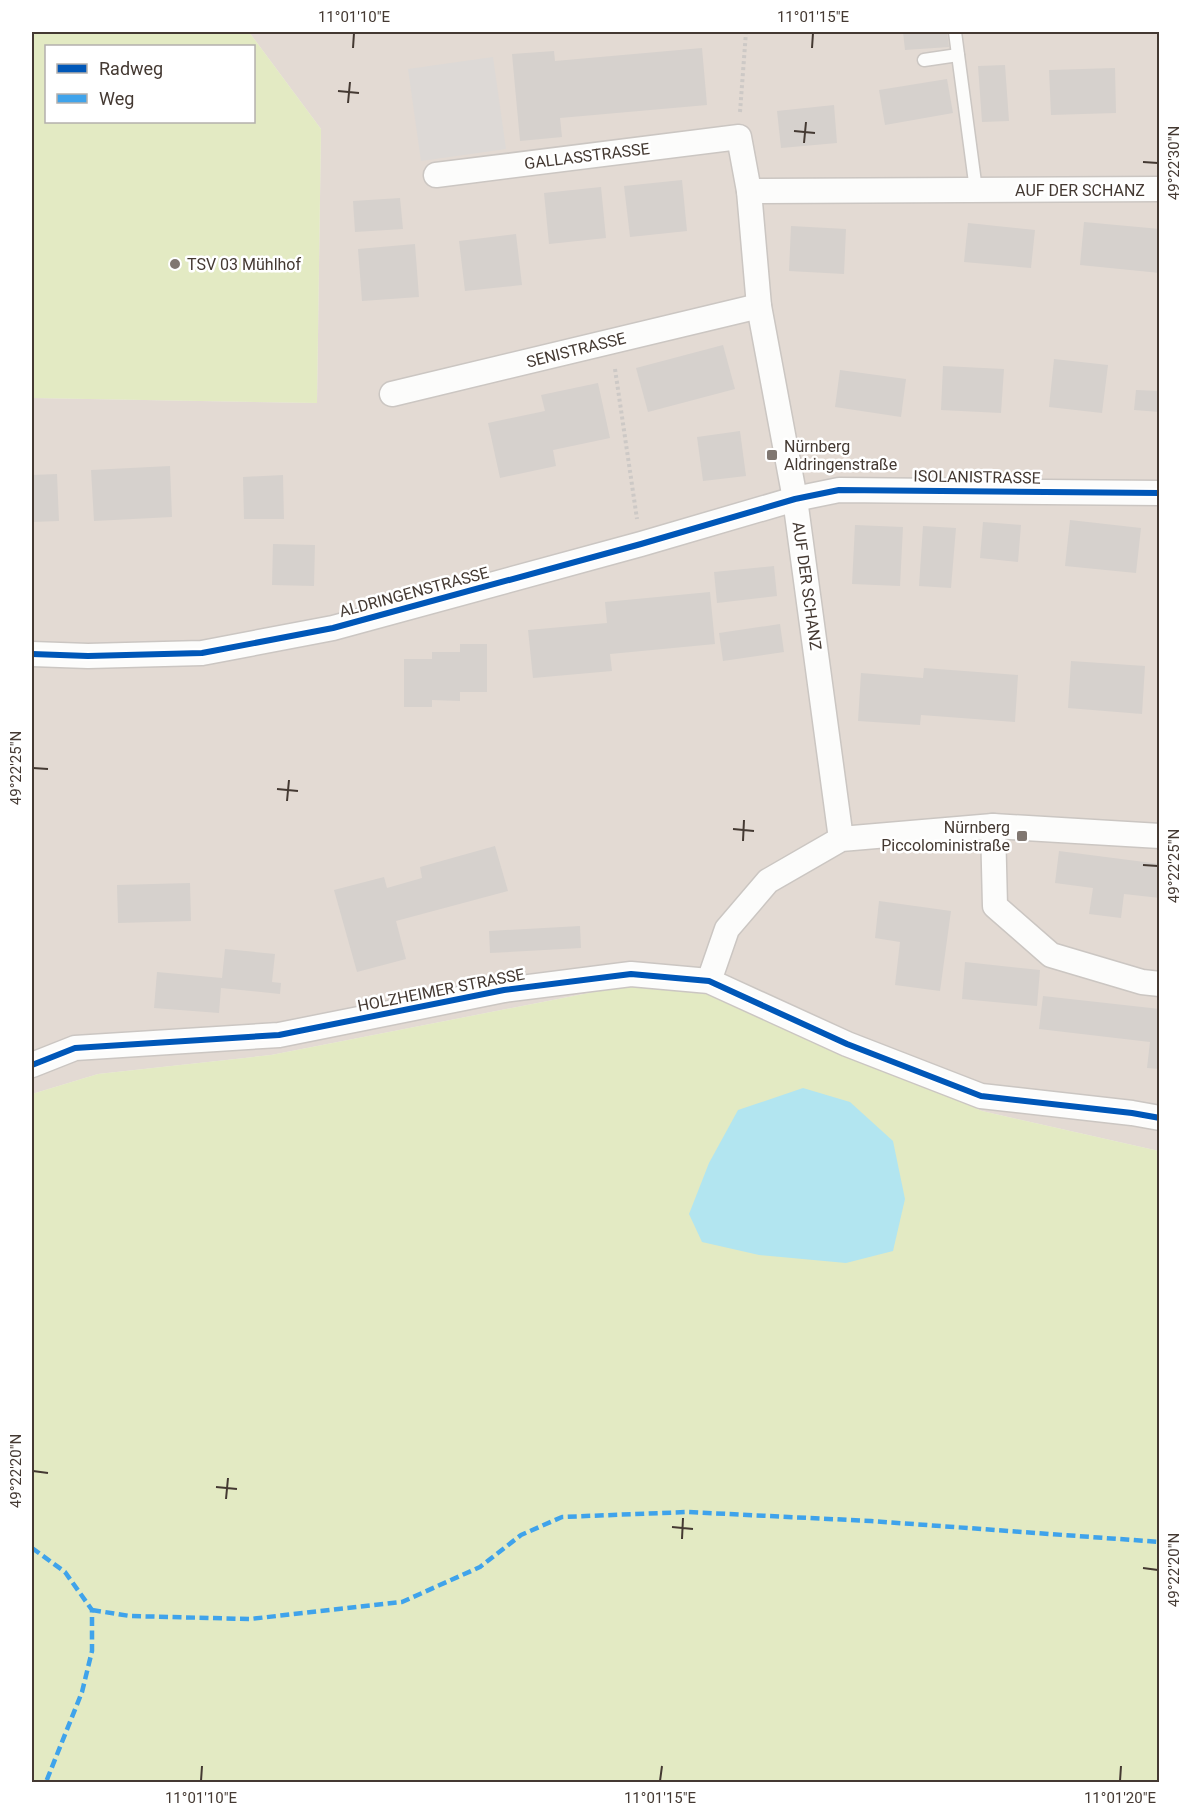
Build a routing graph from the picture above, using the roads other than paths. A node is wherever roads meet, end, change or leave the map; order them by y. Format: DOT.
graph roads {
  1 [pos="955,32"];
  2 [pos="958,56"];
  3 [pos="924,60"];
  4 [pos="739,137"];
  5 [pos="436,175"];
  6 [pos="1160,189"];
  7 [pos="976,190"];
  8 [pos="749,191"];
  9 [pos="759,306"];
  10 [pos="392,394"];
  11 [pos="1160,493"];
  12 [pos="795,499"];
  13 [pos="32,654"];
  14 [pos="993,826"];
  15 [pos="1160,836"];
  16 [pos="841,839"];
  17 [pos="710,981"];
  18 [pos="1160,984"];
  19 [pos="32,1065"];
  20 [pos="1160,1118"];
  1 -- 2 [label="lane"];
  2 -- 3 [label="lane"];
  2 -- 7 [label="lane"];
  4 -- 5 [label="street, GALLASSTRASSE"];
  4 -- 8 [label="street, AUF DER SCHANZ"];
  6 -- 7 [label="street, AUF DER SCHANZ"];
  7 -- 8 [label="street, AUF DER SCHANZ"];
  8 -- 9 [label="street, AUF DER SCHANZ"];
  9 -- 10 [label="street, SENISTRASSE"];
  9 -- 12 [label="street, AUF DER SCHANZ"];
  11 -- 12 [label="street, ISOLANISTRASSE"];
  12 -- 13 [label="street, ALDRINGENSTRASSE"];
  12 -- 16 [label="street, AUF DER SCHANZ"];
  14 -- 15 [label="street"];
  14 -- 16 [label="street"];
  14 -- 18 [label="street"];
  16 -- 17 [label="street"];
  17 -- 19 [label="street, HOLZHEIMER STRASSE"];
  17 -- 20 [label="street, HOLZHEIMER STRASSE"];
}
